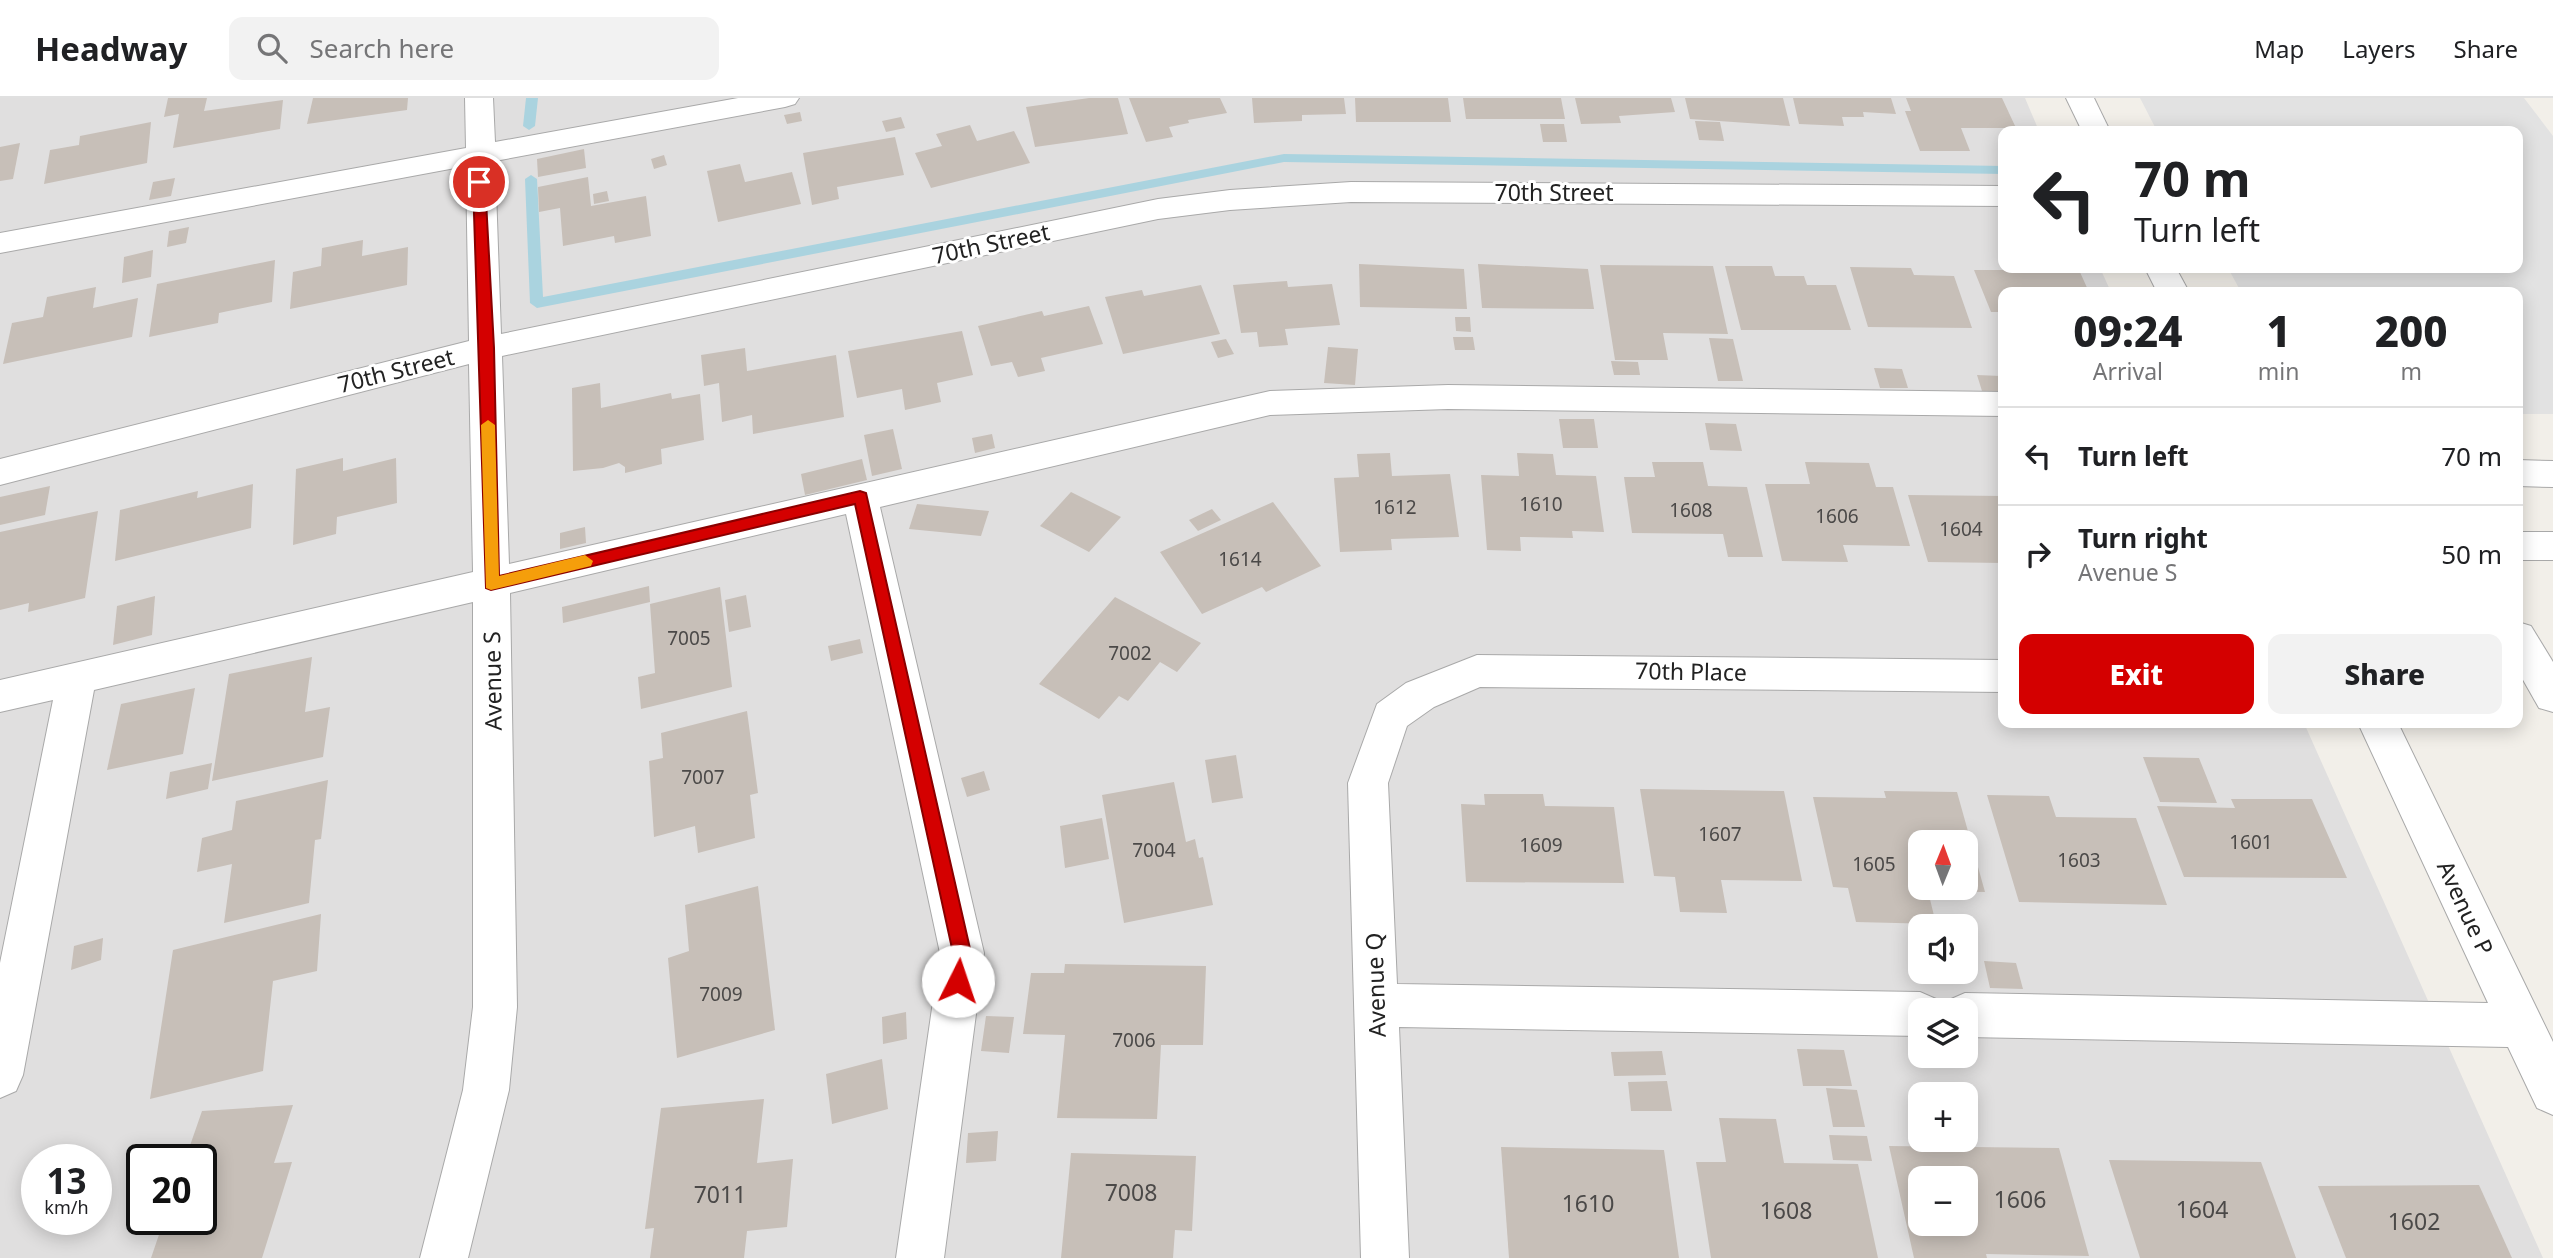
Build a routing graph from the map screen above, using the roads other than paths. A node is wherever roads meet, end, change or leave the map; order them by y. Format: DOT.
graph roads {
  1 [pos="479,98"];
  2 [pos="785,98"];
  3 [pos="2080,98"];
  4 [pos="2094,126"];
  5 [pos="478,154"];
  6 [pos="1998,196"];
  7 [pos="0,243"];
  8 [pos="487,348"];
  9 [pos="1998,404"];
  10 [pos="0,472"];
  11 [pos="2523,473"];
  12 [pos="2553,474"];
  13 [pos="860,497"];
  14 [pos="2523,546"];
  15 [pos="2553,546"];
  16 [pos="491,583"];
  17 [pos="2523,645"];
  18 [pos="1998,676"];
  19 [pos="77,678"];
  20 [pos="0,696"];
  21 [pos="2553,696"];
  22 [pos="1391,716"];
  23 [pos="2380,728"];
  24 [pos="1378,1005"];
  25 [pos="1908,1014"];
  26 [pos="1978,1015"];
  27 [pos="2521,1025"];
  28 [pos="0,1074"];
  29 [pos="2553,1092"];
  30 [pos="444,1258"];
  31 [pos="920,1258"];
  32 [pos="1385,1258"];
  1 -- 5 [label="street, Avenue S"];
  2 -- 5 [label="street"];
  3 -- 4 [label="street"];
  5 -- 7 [label="street"];
  5 -- 8 [label="street, Avenue S"];
  6 -- 8 [label="street, 70th Street"];
  8 -- 10 [label="street, 70th Street"];
  8 -- 16 [label="street, Avenue S"];
  9 -- 13 [label="street"];
  11 -- 12 [label="street"];
  13 -- 16 [label="street"];
  13 -- 31 [label="street"];
  14 -- 15 [label="street"];
  16 -- 19 [label="street"];
  16 -- 30 [label="street, Avenue S"];
  17 -- 21 [label="street"];
  18 -- 22 [label="street, 70th Place"];
  19 -- 20 [label="street"];
  19 -- 28 [label="street"];
  22 -- 24 [label="street, Avenue Q"];
  23 -- 27 [label="street, Avenue P"];
  24 -- 25 [label="street"];
  24 -- 32 [label="street, Avenue Q"];
  26 -- 27 [label="street"];
  27 -- 29 [label="street, Avenue P"];
}
